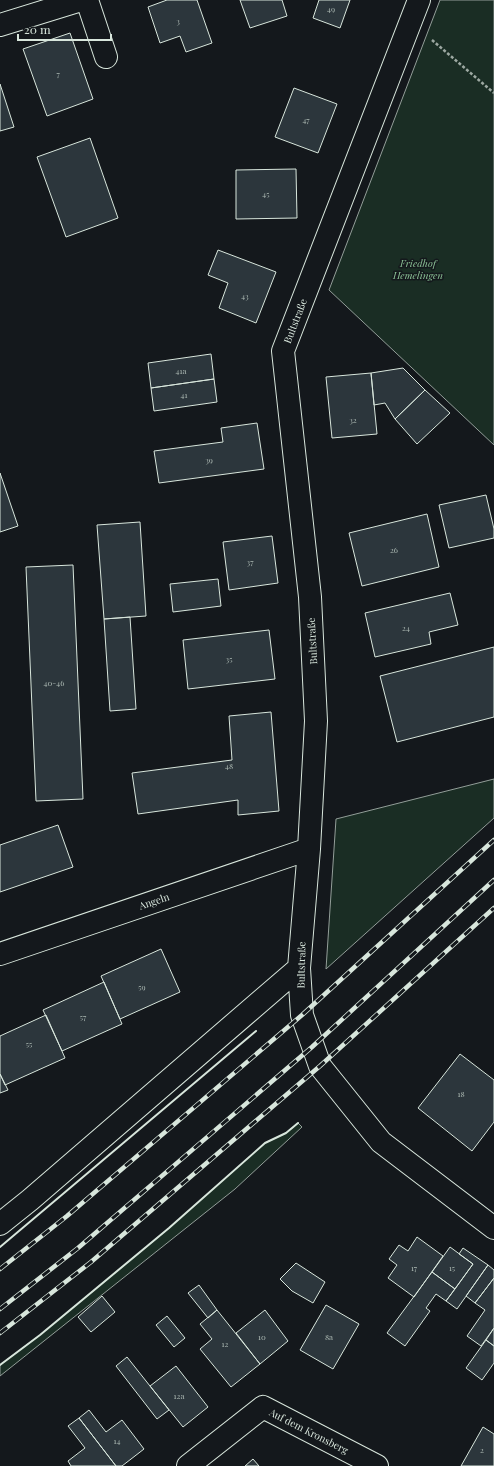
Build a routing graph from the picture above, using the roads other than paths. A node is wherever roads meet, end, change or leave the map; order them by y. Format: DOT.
graph roads {
  1 [pos="81,0"];
  2 [pos="87,0"];
  3 [pos="419,0"];
  4 [pos="0,26"];
  5 [pos="106,58"];
  6 [pos="309,849"];
  7 [pos="0,954"];
  8 [pos="298,968"];
  9 [pos="0,1224"];
  10 [pos="494,1228"];
  11 [pos="188,1466"];
  12 [pos="377,1466"];
  1 -- 4 [label="street"];
  2 -- 5 [label="street"];
  3 -- 6 [label="street, Bultstraße"];
  6 -- 7 [label="street, Angeln"];
  6 -- 8 [label="street, Bultstraße"];
  8 -- 9 [label="street"];
  8 -- 10 [label="street, Bultstraße"];
  11 -- 12 [label="street, Auf dem Kronsberg"];
}
